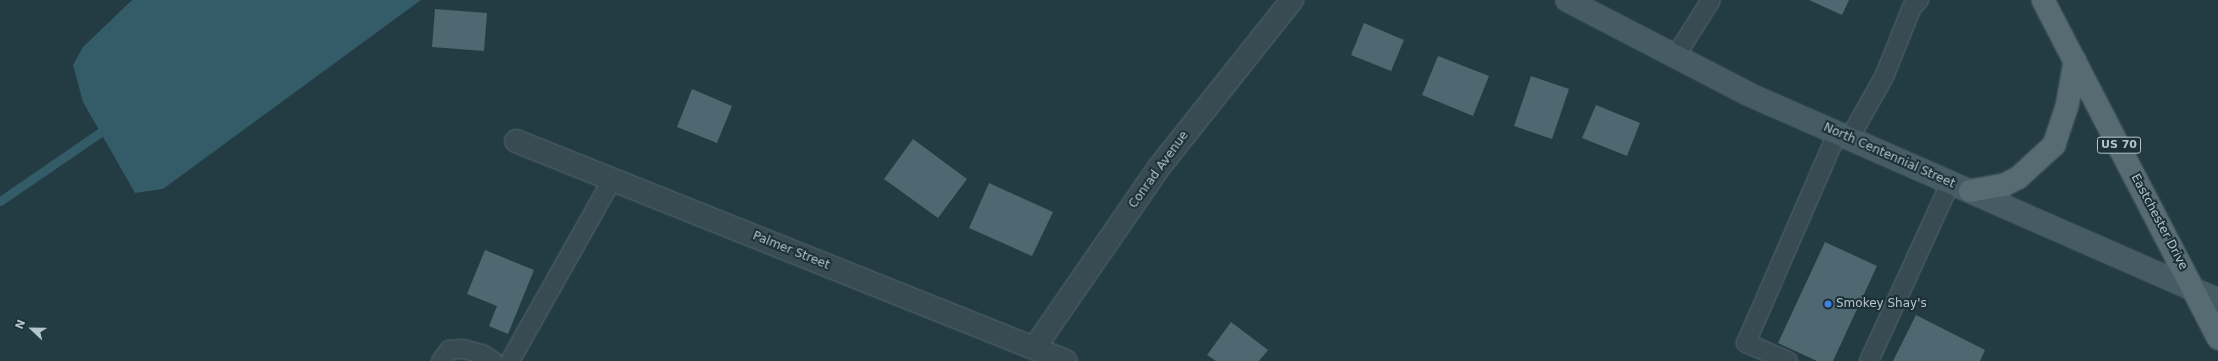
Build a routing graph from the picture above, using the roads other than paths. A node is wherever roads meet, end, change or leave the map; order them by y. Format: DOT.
graph roads {
  1 [pos="1292,0"];
  2 [pos="1567,0"];
  3 [pos="1711,0"];
  4 [pos="1919,0"];
  5 [pos="2043,0"];
  6 [pos="1675,57"];
  7 [pos="2075,61"];
  8 [pos="1843,136"];
  9 [pos="516,141"];
  10 [pos="612,180"];
  11 [pos="1950,182"];
  12 [pos="1970,191"];
  13 [pos="2195,289"];
  14 [pos="2218,300"];
  15 [pos="2218,338"];
  16 [pos="1035,347"];
  17 [pos="441,361"];
  18 [pos="493,361"];
  19 [pos="510,361"];
  20 [pos="1066,361"];
  21 [pos="1788,361"];
  22 [pos="1869,361"];
  1 -- 16 [label="street, Conrad Avenue"];
  2 -- 6 [label="street, North Centennial Street"];
  3 -- 6 [label="lane"];
  4 -- 8 [label="lane"];
  5 -- 7 [label="main road, Eastchester Drive / US 70"];
  6 -- 8 [label="street, North Centennial Street"];
  7 -- 12 [label="main road"];
  7 -- 13 [label="main road, Eastchester Drive / US 70"];
  8 -- 11 [label="street, North Centennial Street"];
  8 -- 21 [label="lane"];
  9 -- 10 [label="street, Palmer Street"];
  10 -- 16 [label="street, Palmer Street"];
  10 -- 19 [label="lane"];
  11 -- 12 [label="street, North Centennial Street"];
  11 -- 22 [label="lane"];
  12 -- 13 [label="street, North Centennial Street"];
  13 -- 14 [label="street, North Centennial Street"];
  13 -- 15 [label="main road, Eastchester Drive / US 70"];
  16 -- 20 [label="street, Palmer Street"];
  17 -- 18 [label="lane"];
}
